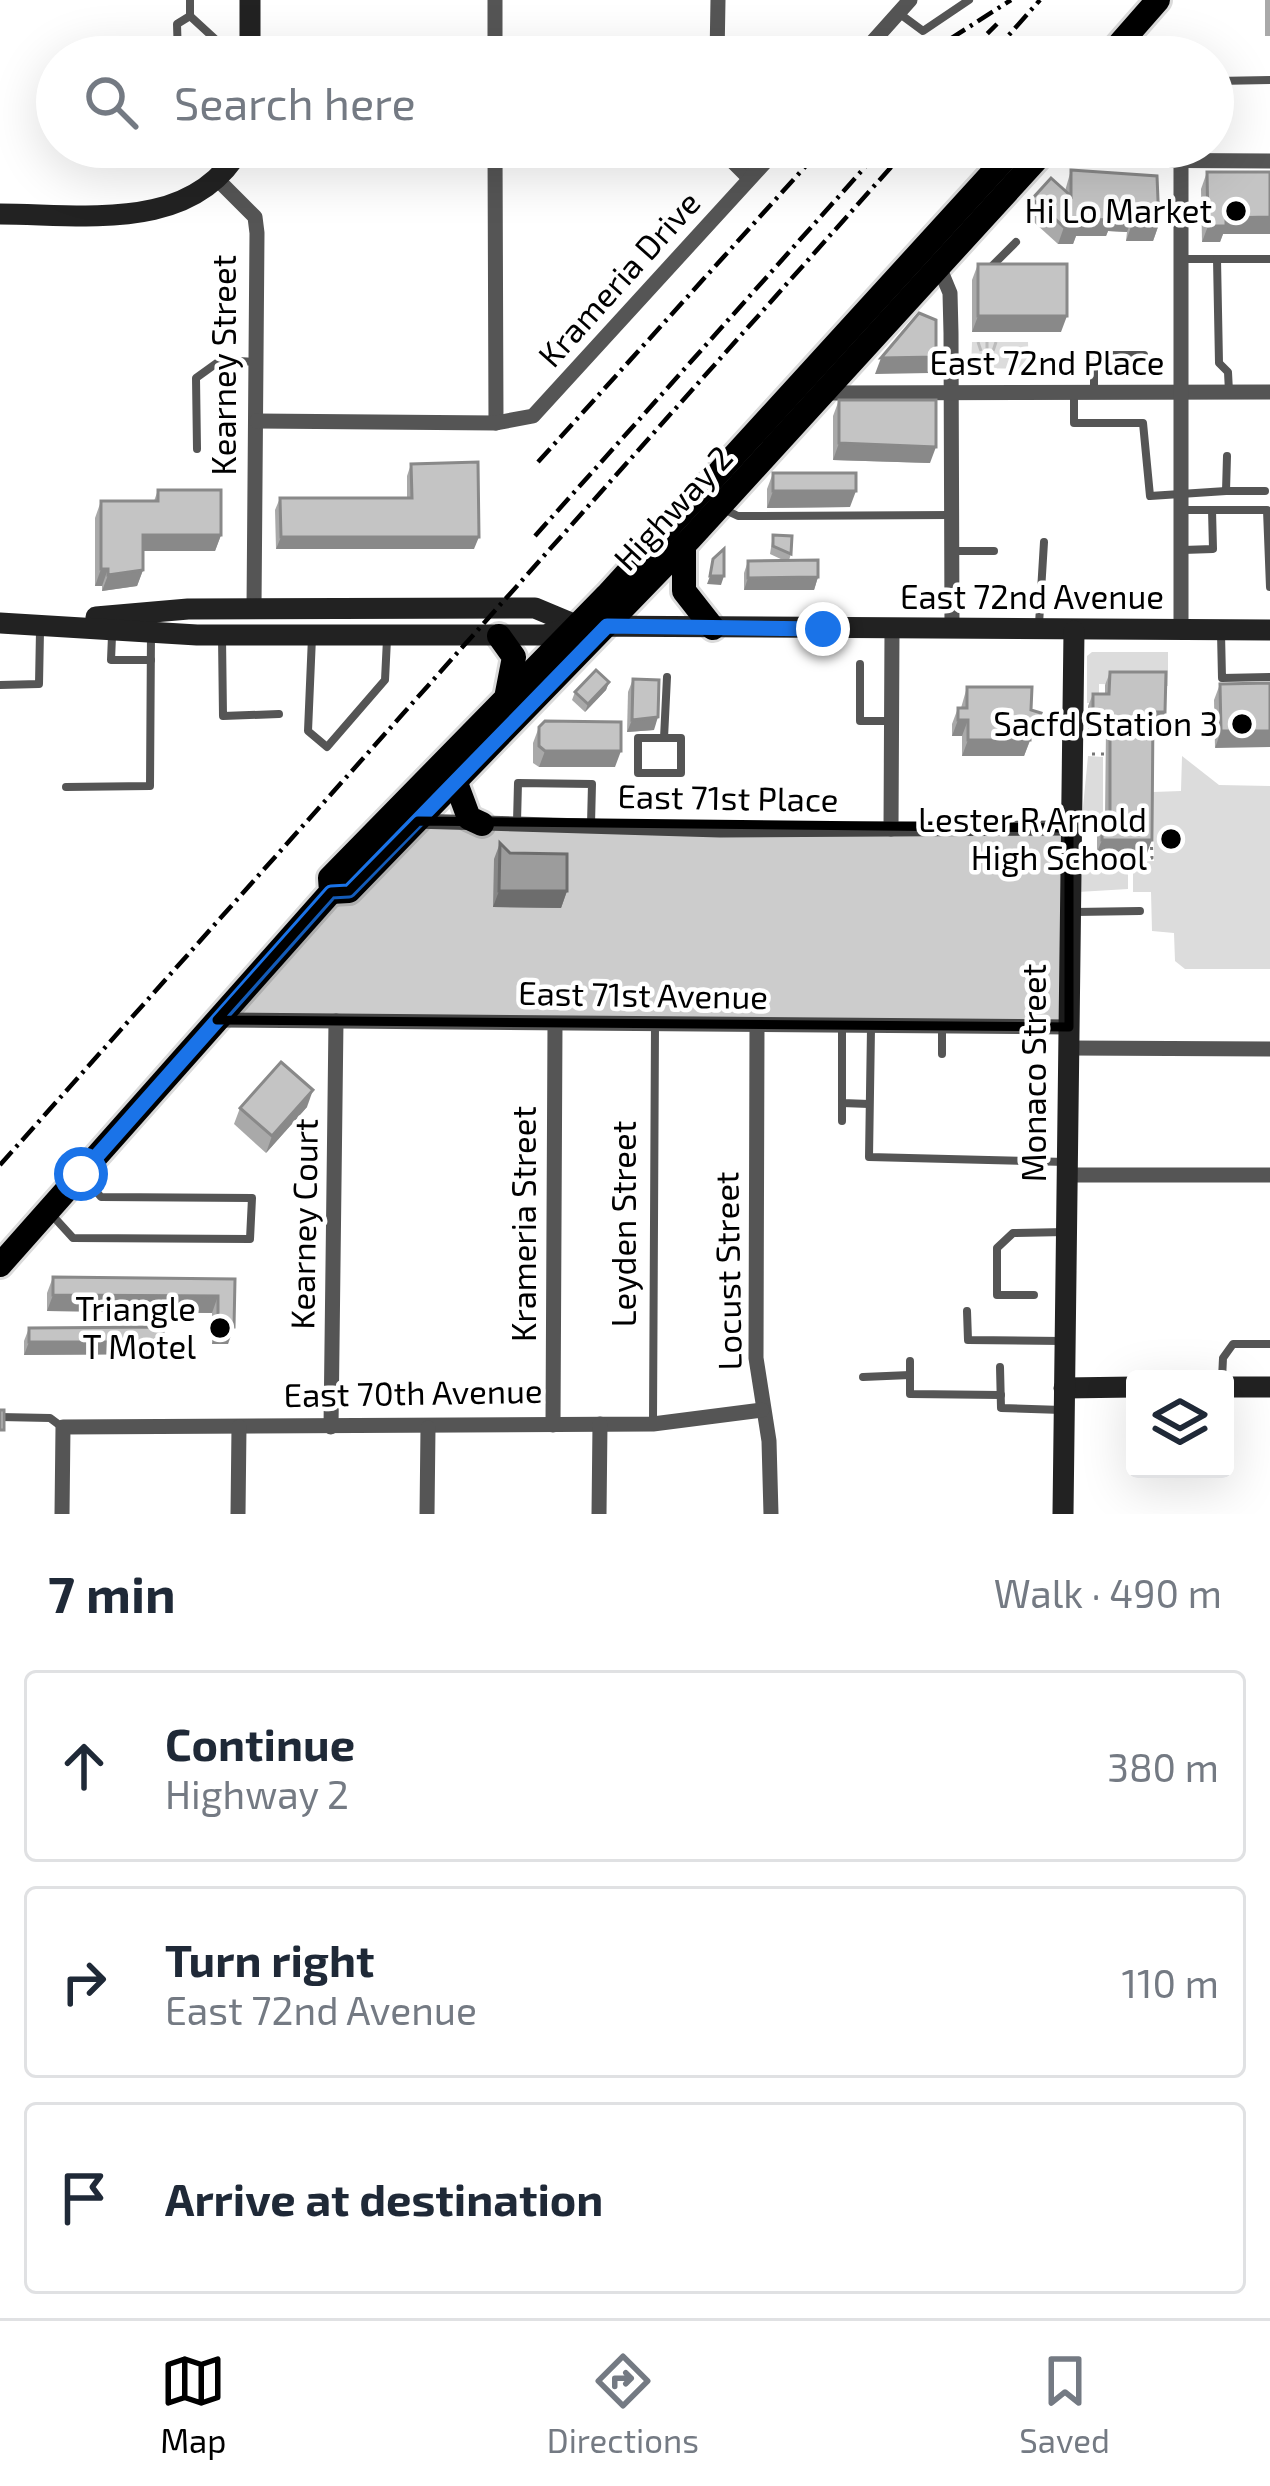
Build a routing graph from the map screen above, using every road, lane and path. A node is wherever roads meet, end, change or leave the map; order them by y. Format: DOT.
graph roads {
  1 [pos="190,0"];
  2 [pos="250,0"];
  3 [pos="495,0"];
  4 [pos="718,0"];
  5 [pos="969,0"];
  6 [pos="1159,0"];
  7 [pos="904,6"];
  8 [pos="190,16"];
  9 [pos="177,36"];
  10 [pos="212,36"];
  11 [pos="250,36"];
  12 [pos="495,36"];
  13 [pos="717,36"];
  14 [pos="878,36"];
  15 [pos="1130,36"];
  16 [pos="1270,80"];
  17 [pos="1234,81"];
  18 [pos="1234,158"];
  19 [pos="1270,161"];
  20 [pos="225,168"];
  21 [pos="496,168"];
  22 [pos="739,168"];
  23 [pos="759,168"];
  24 [pos="997,168"];
  25 [pos="1028,168"];
  26 [pos="1182,168"];
  27 [pos="217,178"];
  28 [pos="749,178"];
  29 [pos="0,214"];
  30 [pos="1016,242"];
  31 [pos="1182,259"];
  32 [pos="1217,259"];
  33 [pos="1270,259"];
  34 [pos="938,264"];
  35 [pos="992,267"];
  36 [pos="1144,355"];
  37 [pos="257,362"];
  38 [pos="1182,392"];
  39 [pos="1229,392"];
  40 [pos="1270,392"];
  41 [pos="824,393"];
  42 [pos="1074,393"];
  43 [pos="1094,393"];
  44 [pos="952,394"];
  45 [pos="257,421"];
  46 [pos="496,423"];
  47 [pos="197,449"];
  48 [pos="1227,456"];
  49 [pos="1226,491"];
  50 [pos="1265,491"];
  51 [pos="1180,503"];
  52 [pos="720,508"];
  53 [pos="1212,510"];
  54 [pos="952,515"];
  55 [pos="1044,542"];
  56 [pos="684,546"];
  57 [pos="1180,550"];
  58 [pos="952,551"];
  59 [pos="994,551"];
  60 [pos="1270,587"];
  61 [pos="254,608"];
  62 [pos="0,623"];
  63 [pos="44,623"];
  64 [pos="578,626"];
  65 [pos="607,626"];
  66 [pos="112,628"];
  67 [pos="712,628"];
  68 [pos="892,630"];
  69 [pos="952,630"];
  70 [pos="1270,630"];
  71 [pos="151,631"];
  72 [pos="1039,631"];
  73 [pos="1181,631"];
  74 [pos="1073,632"];
  75 [pos="1221,632"];
  76 [pos="222,635"];
  77 [pos="312,635"];
  78 [pos="388,635"];
  79 [pos="500,636"];
  80 [pos="151,660"];
  81 [pos="860,664"];
  82 [pos="667,677"];
  83 [pos="1270,677"];
  84 [pos="0,685"];
  85 [pos="500,706"];
  86 [pos="279,714"];
  87 [pos="892,721"];
  88 [pos="664,739"];
  89 [pos="456,783"];
  90 [pos="66,787"];
  91 [pos="1148,791"];
  92 [pos="387,819"];
  93 [pos="418,821"];
  94 [pos="482,824"];
  95 [pos="517,824"];
  96 [pos="597,827"];
  97 [pos="1069,828"];
  98 [pos="891,829"];
  99 [pos="1069,858"];
  100 [pos="331,892"];
  101 [pos="1140,911"];
  102 [pos="1067,912"];
  103 [pos="217,1021"];
  104 [pos="337,1021"];
  105 [pos="555,1024"];
  106 [pos="656,1025"];
  107 [pos="757,1026"];
  108 [pos="842,1027"];
  109 [pos="871,1027"];
  110 [pos="942,1027"];
  111 [pos="1069,1038"];
  112 [pos="1270,1048"];
  113 [pos="942,1054"];
  114 [pos="842,1103"];
  115 [pos="869,1104"];
  116 [pos="842,1121"];
  117 [pos="1067,1168"];
  118 [pos="81,1174"];
  119 [pos="1270,1175"];
  120 [pos="48,1211"];
  121 [pos="1066,1232"];
  122 [pos="0,1265"];
  123 [pos="1034,1295"];
  124 [pos="968,1311"];
  125 [pos="1064,1341"];
  126 [pos="1270,1343"];
  127 [pos="910,1361"];
  128 [pos="1000,1367"];
  129 [pos="1222,1370"];
  130 [pos="910,1375"];
  131 [pos="863,1377"];
  132 [pos="1234,1384"];
  133 [pos="1270,1387"];
  134 [pos="1126,1389"];
  135 [pos="1001,1395"];
  136 [pos="1064,1399"];
  137 [pos="762,1410"];
  138 [pos="0,1417"];
  139 [pos="600,1424"];
  140 [pos="653,1424"];
  141 [pos="554,1425"];
  142 [pos="63,1427"];
  143 [pos="239,1427"];
  144 [pos="331,1427"];
  145 [pos="428,1428"];
  146 [pos="62,1514"];
  147 [pos="238,1514"];
  148 [pos="427,1514"];
  149 [pos="599,1514"];
  150 [pos="771,1514"];
  151 [pos="1063,1514"];
  1 -- 8 [label="lane"];
  2 -- 11 [label="main road"];
  3 -- 12 [label="street"];
  4 -- 13 [label="street"];
  5 -- 7 [label="lane"];
  6 -- 15 [label="main road"];
  7 -- 14 [label="street"];
  8 -- 9 [label="lane"];
  8 -- 10 [label="lane"];
  16 -- 17 [label="lane"];
  18 -- 19 [label="street"];
  20 -- 27 [label="main road"];
  21 -- 46 [label="street"];
  22 -- 28 [label="street"];
  23 -- 28 [label="street, Krameria Drive"];
  24 -- 64 [label="main road, Highway 2"];
  25 -- 34 [label="main road, Highway 2"];
  26 -- 31 [label="street"];
  27 -- 29 [label="main road"];
  27 -- 37 [label="street, Kearney Street"];
  28 -- 46 [label="street, Krameria Drive"];
  30 -- 35 [label="lane"];
  31 -- 32 [label="lane"];
  31 -- 38 [label="street"];
  32 -- 33 [label="lane"];
  32 -- 39 [label="lane"];
  34 -- 41 [label="main road, Highway 2"];
  34 -- 44 [label="street"];
  36 -- 43 [label="lane"];
  37 -- 45 [label="street, Kearney Street"];
  37 -- 47 [label="lane"];
  38 -- 39 [label="street, East 72nd Place"];
  38 -- 43 [label="street, East 72nd Place"];
  38 -- 51 [label="street"];
  39 -- 40 [label="street, East 72nd Place"];
  41 -- 44 [label="street, East 72nd Place"];
  41 -- 52 [label="main road, Highway 2"];
  42 -- 43 [label="street, East 72nd Place"];
  42 -- 44 [label="street, East 72nd Place"];
  42 -- 51 [label="lane"];
  44 -- 54 [label="street"];
  45 -- 46 [label="street"];
  45 -- 61 [label="street, Kearney Street"];
  48 -- 49 [label="lane"];
  49 -- 50 [label="lane"];
  49 -- 51 [label="lane"];
  51 -- 53 [label="lane"];
  51 -- 57 [label="street"];
  52 -- 54 [label="lane"];
  52 -- 56 [label="main road, Highway 2"];
  53 -- 57 [label="lane"];
  53 -- 60 [label="lane"];
  54 -- 58 [label="street"];
  55 -- 72 [label="lane"];
  56 -- 65 [label="main road, Highway 2"];
  56 -- 67 [label="main road"];
  57 -- 73 [label="street"];
  58 -- 59 [label="lane"];
  58 -- 69 [label="street"];
  61 -- 63 [label="main road, East 72nd Avenue"];
  61 -- 64 [label="main road, East 72nd Avenue"];
  62 -- 63 [label="main road, East 72nd Avenue"];
  63 -- 66 [label="main road, East 72nd Avenue"];
  63 -- 84 [label="lane"];
  64 -- 65 [label="main road, East 72nd Avenue"];
  64 -- 79 [label="main road, East 72nd Avenue"];
  64 -- 85 [label="main road, Highway 2"];
  65 -- 67 [label="main road, East 72nd Avenue"];
  65 -- 89 [label="main road, Highway 2"];
  66 -- 71 [label="main road, East 72nd Avenue"];
  66 -- 80 [label="lane"];
  67 -- 68 [label="main road, East 72nd Avenue"];
  68 -- 69 [label="main road, East 72nd Avenue"];
  68 -- 87 [label="street"];
  69 -- 72 [label="main road, East 72nd Avenue"];
  70 -- 75 [label="main road, East 72nd Avenue"];
  71 -- 76 [label="main road, East 72nd Avenue"];
  71 -- 80 [label="lane"];
  72 -- 74 [label="main road, East 72nd Avenue"];
  73 -- 74 [label="main road, East 72nd Avenue"];
  73 -- 75 [label="main road, East 72nd Avenue"];
  74 -- 97 [label="main road, Monaco Street"];
  75 -- 83 [label="lane"];
  76 -- 77 [label="main road, East 72nd Avenue"];
  76 -- 86 [label="lane"];
  77 -- 78 [label="main road, East 72nd Avenue"];
  77 -- 78 [label="lane"];
  78 -- 79 [label="main road, East 72nd Avenue"];
  79 -- 85 [label="main road"];
  80 -- 90 [label="lane"];
  81 -- 87 [label="lane"];
  82 -- 88 [label="lane"];
  85 -- 92 [label="main road, Highway 2"];
  87 -- 98 [label="street"];
  88 -- 88 [label="lane"];
  89 -- 93 [label="main road, Highway 2"];
  89 -- 94 [label="main road"];
  91 -- 99 [label="path"];
  92 -- 93 [label="street, East 71st Place"];
  92 -- 100 [label="main road, Highway 2"];
  93 -- 94 [label="street, East 71st Place"];
  93 -- 100 [label="main road, Highway 2"];
  94 -- 95 [label="street, East 71st Place"];
  95 -- 96 [label="street, East 71st Place"];
  95 -- 96 [label="lane"];
  96 -- 98 [label="street, East 71st Place"];
  97 -- 98 [label="street, East 71st Place"];
  97 -- 99 [label="main road, Monaco Street"];
  99 -- 102 [label="main road, Monaco Street"];
  100 -- 103 [label="main road, Highway 2"];
  101 -- 102 [label="lane"];
  102 -- 111 [label="main road, Monaco Street"];
  103 -- 104 [label="street, East 71st Avenue"];
  103 -- 118 [label="main road, Highway 2"];
  104 -- 105 [label="street, East 71st Avenue"];
  104 -- 144 [label="street, Kearney Court"];
  105 -- 106 [label="street, East 71st Avenue"];
  105 -- 141 [label="street, Krameria Street"];
  106 -- 107 [label="street, East 71st Avenue"];
  106 -- 140 [label="lane, Leyden Street"];
  107 -- 108 [label="street, East 71st Avenue"];
  107 -- 137 [label="street, Locust Street"];
  108 -- 109 [label="street, East 71st Avenue"];
  108 -- 114 [label="lane"];
  109 -- 110 [label="street, East 71st Avenue"];
  109 -- 115 [label="lane"];
  110 -- 111 [label="street, East 71st Avenue"];
  110 -- 113 [label="lane"];
  111 -- 112 [label="street, East 71st Avenue"];
  111 -- 117 [label="main road, Monaco Street"];
  114 -- 115 [label="lane"];
  114 -- 116 [label="lane"];
  115 -- 117 [label="lane"];
  117 -- 119 [label="street"];
  117 -- 121 [label="main road, Monaco Street"];
  118 -- 120 [label="main road, Highway 2"];
  118 -- 120 [label="lane"];
  120 -- 122 [label="main road, Highway 2"];
  121 -- 123 [label="lane"];
  121 -- 125 [label="main road, Monaco Street"];
  124 -- 125 [label="lane"];
  125 -- 136 [label="main road, Monaco Street"];
  126 -- 129 [label="lane"];
  127 -- 130 [label="lane"];
  128 -- 135 [label="lane"];
  130 -- 131 [label="lane"];
  130 -- 135 [label="lane"];
  132 -- 133 [label="main road"];
  134 -- 136 [label="main road"];
  135 -- 136 [label="lane"];
  136 -- 151 [label="main road, Monaco Street"];
  137 -- 140 [label="street, East 70th Avenue"];
  137 -- 150 [label="street, Locust Street"];
  138 -- 142 [label="lane"];
  139 -- 140 [label="street, East 70th Avenue"];
  139 -- 141 [label="street, East 70th Avenue"];
  139 -- 149 [label="street"];
  141 -- 145 [label="street, East 70th Avenue"];
  142 -- 143 [label="street, East 70th Avenue"];
  142 -- 146 [label="street"];
  143 -- 144 [label="street, East 70th Avenue"];
  143 -- 147 [label="street"];
  144 -- 145 [label="street, East 70th Avenue"];
  145 -- 148 [label="street"];
}
